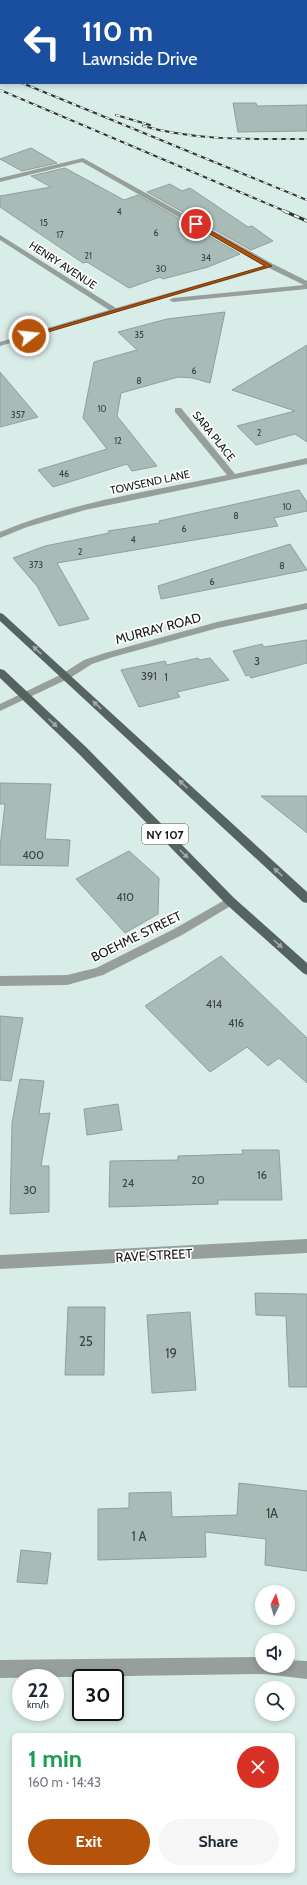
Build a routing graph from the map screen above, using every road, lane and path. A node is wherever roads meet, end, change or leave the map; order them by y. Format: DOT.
graph roads {
  1 [pos="0,180"];
  2 [pos="0,237"];
  3 [pos="270,266"];
  4 [pos="306,287"];
  5 [pos="145,302"];
  6 [pos="115,311"];
  7 [pos="0,344"];
  8 [pos="178,410"];
  9 [pos="307,461"];
  10 [pos="232,476"];
  11 [pos="0,535"];
  12 [pos="307,606"];
  13 [pos="0,616"];
  14 [pos="0,672"];
  15 [pos="66,676"];
  16 [pos="24,696"];
  17 [pos="0,708"];
  18 [pos="307,899"];
  19 [pos="230,901"];
  20 [pos="307,970"];
  21 [pos="0,981"];
  22 [pos="307,1246"];
  23 [pos="0,1262"];
  24 [pos="255,1666"];
  25 [pos="0,1669"];
  26 [pos="295,1669"];
  27 [pos="307,1670"];
  1 -- 3 [label="street"];
  2 -- 6 [label="street, HENRY AVENUE"];
  3 -- 4 [label="street"];
  3 -- 5 [label="street"];
  4 -- 5 [label="street"];
  5 -- 6 [label="street"];
  6 -- 7 [label="street"];
  8 -- 10 [label="street, SARA PLACE"];
  9 -- 10 [label="street, TOWSEND LANE"];
  10 -- 11 [label="street, TOWSEND LANE"];
  12 -- 15 [label="street, MURRAY ROAD"];
  15 -- 13 [label="main road, one-way"];
  14 -- 16 [label="main road, NY 107"];
  15 -- 16 [label="street, MURRAY ROAD"];
  18 -- 15 [label="main road, one-way"];
  16 -- 17 [label="street, MURRAY ROAD"];
  16 -- 19 [label="main road, NY 107, one-way"];
  19 -- 20 [label="main road, NY 107, one-way"];
  19 -- 21 [label="street, BOEHME STREET"];
  22 -- 23 [label="street, RAVE STREET"];
  24 -- 25 [label="street"];
  26 -- 27 [label="street"];
}
